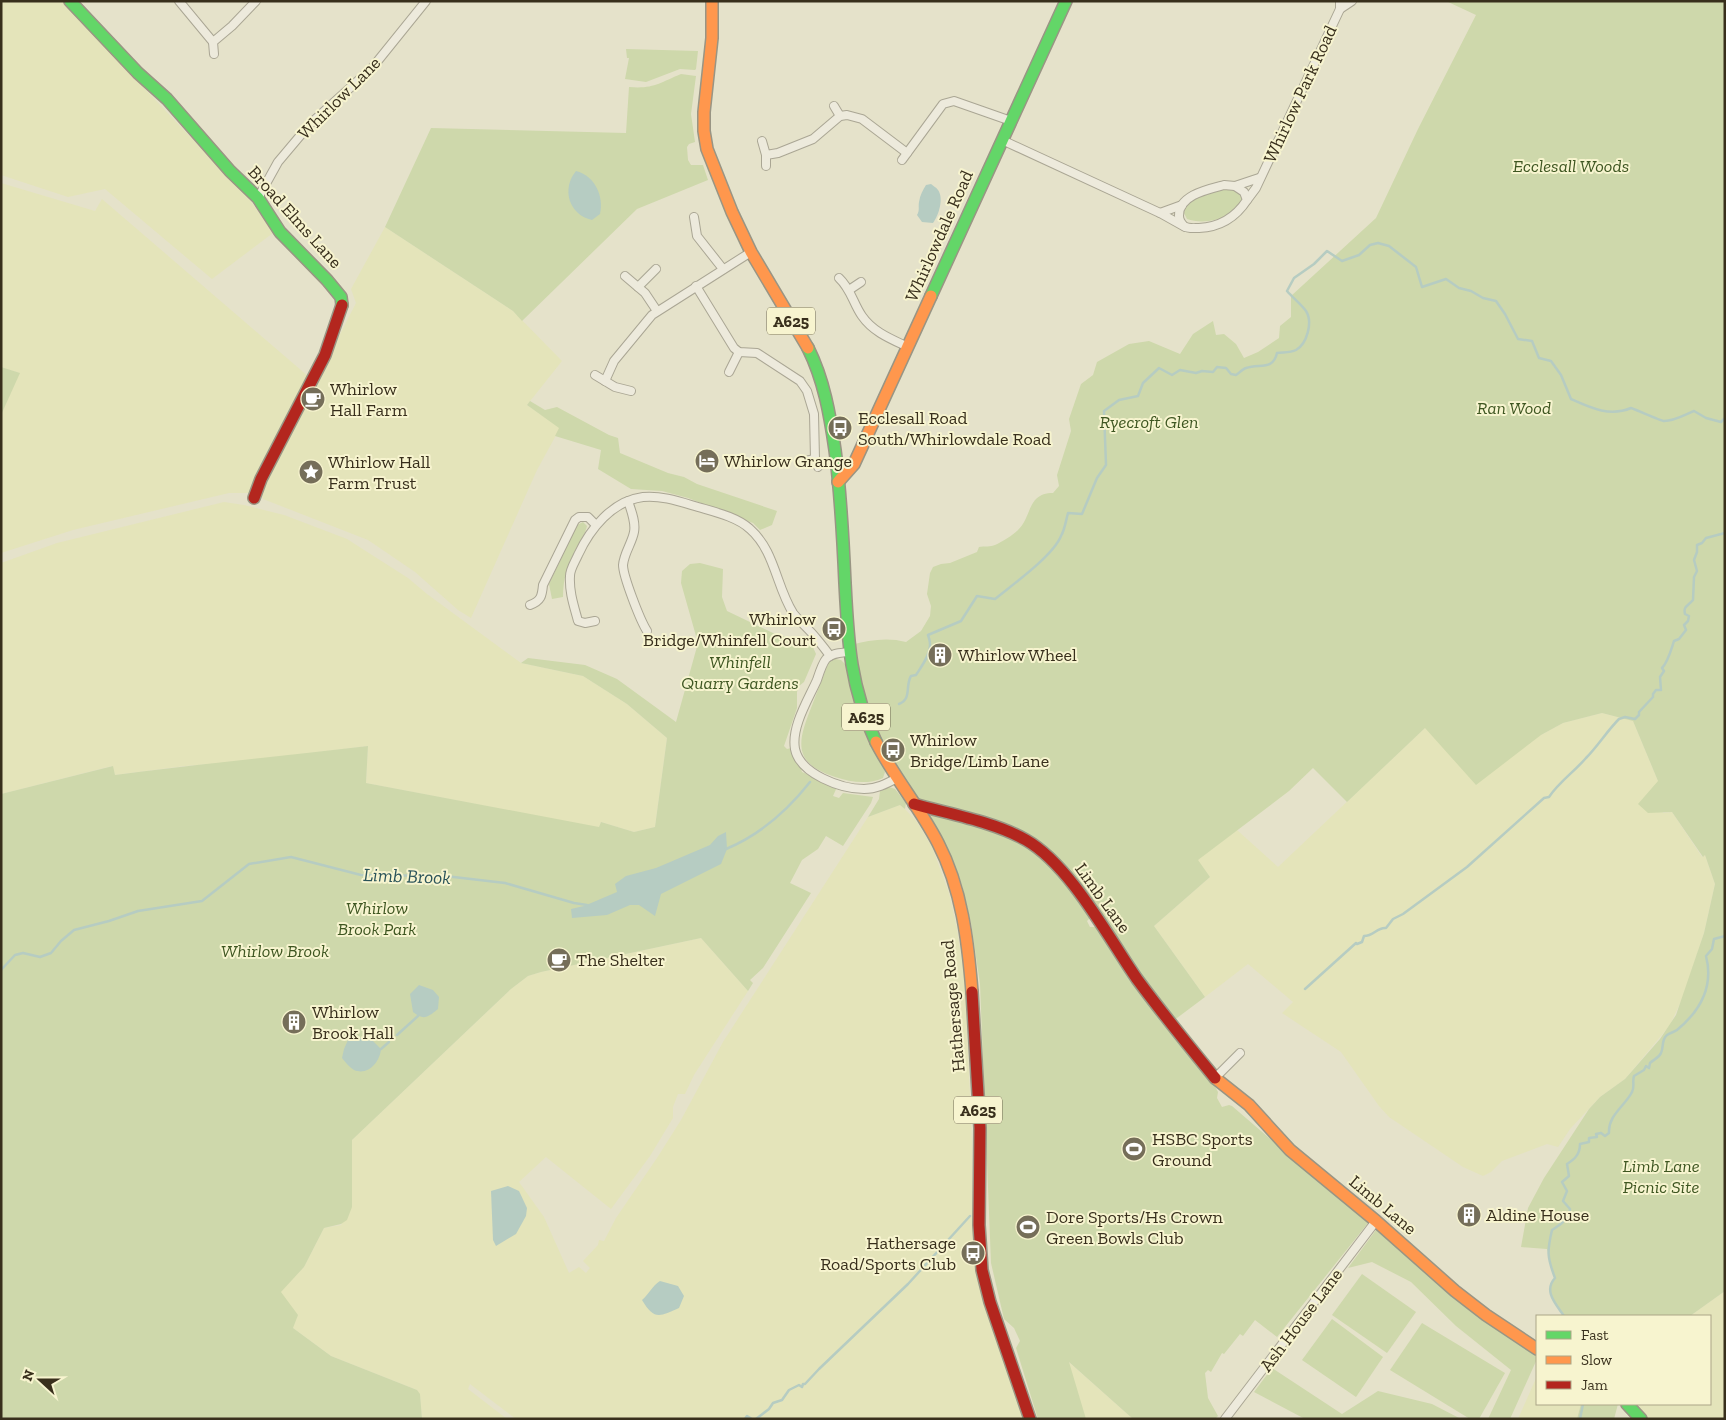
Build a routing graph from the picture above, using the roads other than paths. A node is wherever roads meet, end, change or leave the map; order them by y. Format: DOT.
graph roads {
  1 [pos="70,1"];
  2 [pos="179,1"];
  3 [pos="256,1"];
  4 [pos="426,1"];
  5 [pos="712,1"];
  6 [pos="1066,1"];
  7 [pos="1352,1"];
  8 [pos="1340,5"];
  9 [pos="213,42"];
  10 [pos="214,54"];
  11 [pos="834,106"];
  12 [pos="840,116"];
  13 [pos="1011,121"];
  14 [pos="1002,140"];
  15 [pos="762,141"];
  16 [pos="907,153"];
  17 [pos="766,155"];
  18 [pos="902,160"];
  19 [pos="766,166"];
  20 [pos="1259,178"];
  21 [pos="1235,186"];
  22 [pos="258,198"];
  23 [pos="1247,200"];
  24 [pos="1182,205"];
  25 [pos="1160,213"];
  26 [pos="694,217"];
  27 [pos="1185,227"];
  28 [pos="751,252"];
  29 [pos="723,269"];
  30 [pos="656,270"];
  31 [pos="624,276"];
  32 [pos="839,278"];
  33 [pos="861,282"];
  34 [pos="696,286"];
  35 [pos="638,287"];
  36 [pos="849,290"];
  37 [pos="657,311"];
  38 [pos="908,347"];
  39 [pos="739,352"];
  40 [pos="729,372"];
  41 [pos="595,375"];
  42 [pos="605,381"];
  43 [pos="631,391"];
  44 [pos="815,459"];
  45 [pos="805,461"];
  46 [pos="818,467"];
  47 [pos="838,482"];
  48 [pos="254,498"];
  49 [pos="628,501"];
  50 [pos="596,525"];
  51 [pos="530,605"];
  52 [pos="595,621"];
  53 [pos="646,631"];
  54 [pos="848,652"];
  55 [pos="830,656"];
  56 [pos="897,778"];
  57 [pos="914,804"];
  58 [pos="1240,1053"];
  59 [pos="1215,1078"];
  60 [pos="1376,1221"];
  61 [pos="1536,1348"];
  62 [pos="1627,1405"];
  63 [pos="1030,1419"];
  64 [pos="1225,1419"];
  65 [pos="1640,1419"];
  1 -- 22 [label="main road, Broad Elms Lane"];
  2 -- 9 [label="street"];
  3 -- 9 [label="street"];
  4 -- 22 [label="street, Whirlow Lane"];
  5 -- 28 [label="main road, A625"];
  6 -- 13 [label="main road, Whirlowdale Road"];
  7 -- 8 [label="street, Whirlow Park Road"];
  8 -- 20 [label="street, Whirlow Park Road"];
  9 -- 10 [label="street"];
  11 -- 12 [label="street"];
  12 -- 16 [label="street"];
  12 -- 17 [label="street"];
  13 -- 14 [label="main road, Whirlowdale Road"];
  13 -- 16 [label="street"];
  14 -- 25 [label="street, Whirlow Park Road"];
  14 -- 38 [label="main road, Whirlowdale Road"];
  15 -- 17 [label="street"];
  16 -- 18 [label="street"];
  17 -- 19 [label="street"];
  20 -- 21 [label="street, Whirlow Park Road"];
  20 -- 23 [label="street, Whirlow Park Road"];
  21 -- 23 [label="street"];
  21 -- 24 [label="street, Whirlow Park Road"];
  22 -- 48 [label="main road, Broad Elms Lane"];
  23 -- 27 [label="street, Whirlow Park Road"];
  24 -- 25 [label="street, Whirlow Park Road"];
  24 -- 27 [label="street"];
  25 -- 27 [label="street, Whirlow Park Road"];
  26 -- 29 [label="street"];
  28 -- 29 [label="street"];
  28 -- 47 [label="main road, A625"];
  29 -- 34 [label="street"];
  30 -- 35 [label="street"];
  31 -- 35 [label="street"];
  32 -- 36 [label="street"];
  33 -- 36 [label="street"];
  34 -- 37 [label="street"];
  34 -- 39 [label="street"];
  35 -- 37 [label="street"];
  36 -- 38 [label="street"];
  37 -- 42 [label="street"];
  38 -- 47 [label="main road, Whirlowdale Road"];
  39 -- 40 [label="street"];
  39 -- 44 [label="street"];
  41 -- 42 [label="street"];
  42 -- 43 [label="street"];
  44 -- 45 [label="street"];
  44 -- 46 [label="street"];
  47 -- 54 [label="main road, A625"];
  49 -- 50 [label="street"];
  49 -- 53 [label="street"];
  49 -- 55 [label="street"];
  50 -- 51 [label="street"];
  50 -- 52 [label="street"];
  54 -- 55 [label="street"];
  54 -- 56 [label="main road, A625"];
  55 -- 56 [label="street"];
  56 -- 57 [label="main road, A625"];
  57 -- 59 [label="main road, Limb Lane"];
  57 -- 63 [label="main road, Hathersage Road / A625"];
  58 -- 59 [label="street"];
  59 -- 60 [label="main road, Limb Lane"];
  60 -- 61 [label="main road, Limb Lane"];
  60 -- 64 [label="street, Ash House Lane"];
  62 -- 65 [label="main road"];
}
